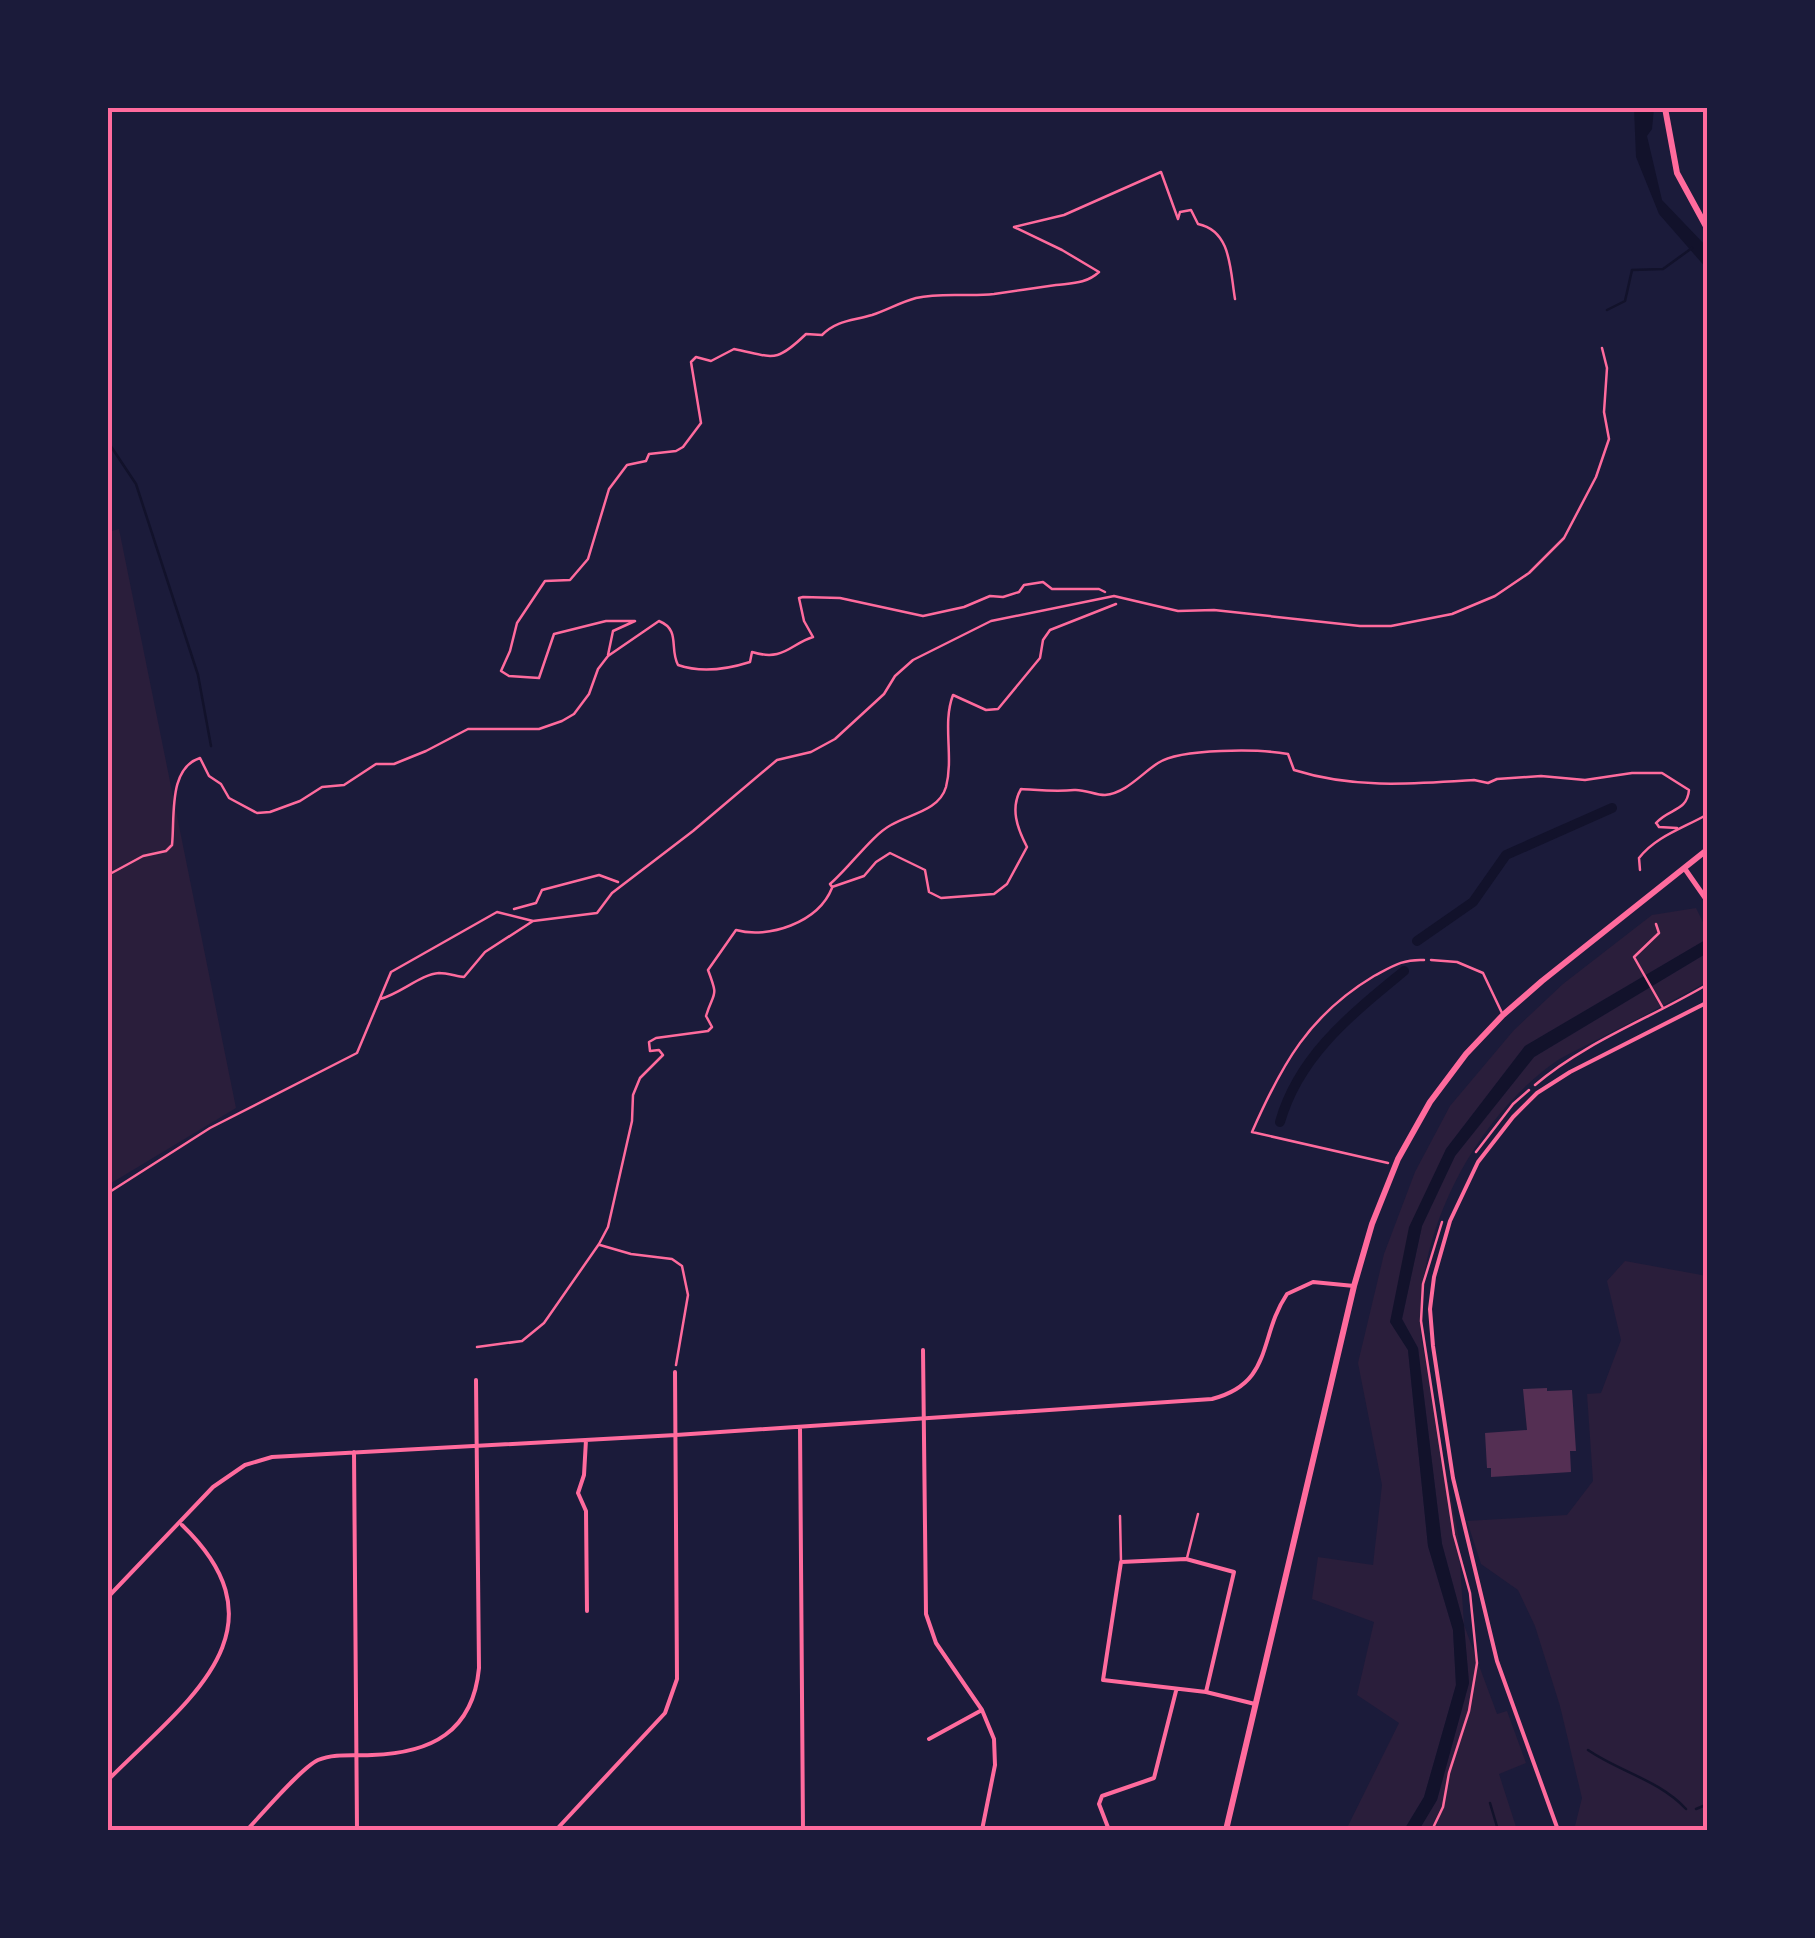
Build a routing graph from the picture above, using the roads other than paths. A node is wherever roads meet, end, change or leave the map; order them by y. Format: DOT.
graph roads {
  1 [pos="1665,108"];
  2 [pos="1708,230"];
  3 [pos="1602,348"];
  4 [pos="1708,849"];
  5 [pos="1684,869"];
  6 [pos="1708,902"];
  7 [pos="533,921"];
  8 [pos="1431,960"];
  9 [pos="380,998"];
  10 [pos="1708,1002"];
  11 [pos="1503,1015"];
  12 [pos="108,1193"];
  13 [pos="1354,1286"];
  14 [pos="923,1350"];
  15 [pos="674,1372"];
  16 [pos="476,1380"];
  17 [pos="923,1419"];
  18 [pos="800,1427"];
  19 [pos="676,1435"];
  20 [pos="586,1440"];
  21 [pos="476,1446"];
  22 [pos="354,1452"];
  23 [pos="1198,1514"];
  24 [pos="1120,1516"];
  25 [pos="180,1524"];
  26 [pos="1186,1559"];
  27 [pos="1120,1562"];
  28 [pos="108,1597"];
  29 [pos="586,1612"];
  30 [pos="1176,1691"];
  31 [pos="1206,1692"];
  32 [pos="1255,1704"];
  33 [pos="982,1710"];
  34 [pos="929,1739"];
  35 [pos="356,1756"];
  36 [pos="108,1780"];
  37 [pos="247,1830"];
  38 [pos="357,1830"];
  39 [pos="556,1830"];
  40 [pos="803,1830"];
  41 [pos="982,1830"];
  42 [pos="1108,1830"];
  43 [pos="1226,1830"];
  44 [pos="1558,1830"];
  1 -- 2 [label="main road"];
  3 -- 7 [label="lane"];
  4 -- 5 [label="main road"];
  5 -- 6 [label="street"];
  5 -- 11 [label="main road"];
  7 -- 9 [label="lane"];
  7 -- 9 [label="lane"];
  8 -- 11 [label="lane"];
  9 -- 12 [label="lane"];
  10 -- 44 [label="street"];
  11 -- 13 [label="main road"];
  13 -- 17 [label="street"];
  13 -- 32 [label="main road"];
  14 -- 17 [label="street"];
  15 -- 19 [label="street"];
  16 -- 21 [label="street"];
  17 -- 18 [label="street"];
  17 -- 33 [label="street"];
  18 -- 19 [label="street"];
  18 -- 40 [label="street"];
  19 -- 20 [label="street"];
  19 -- 39 [label="street"];
  20 -- 21 [label="street"];
  20 -- 29 [label="street"];
  21 -- 22 [label="street"];
  21 -- 35 [label="street"];
  22 -- 25 [label="street"];
  22 -- 35 [label="street"];
  23 -- 26 [label="lane"];
  24 -- 27 [label="lane"];
  25 -- 28 [label="street"];
  25 -- 36 [label="street"];
  26 -- 27 [label="street"];
  26 -- 31 [label="street"];
  27 -- 30 [label="street"];
  30 -- 31 [label="street"];
  30 -- 42 [label="street"];
  31 -- 32 [label="street"];
  32 -- 43 [label="main road"];
  33 -- 34 [label="street"];
  33 -- 41 [label="street"];
  35 -- 37 [label="street"];
  35 -- 38 [label="street"];
}
